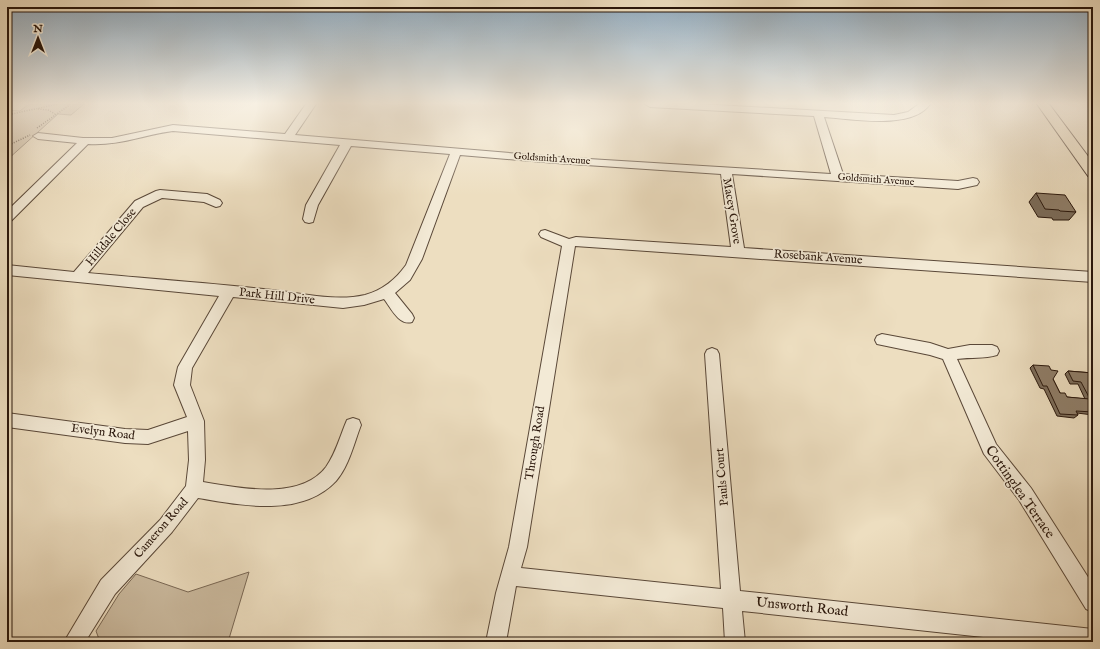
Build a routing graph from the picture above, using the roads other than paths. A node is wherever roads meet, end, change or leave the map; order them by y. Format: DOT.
graph roads {
  1 [pos="36,134"];
  2 [pos="140,134"];
  3 [pos="245,134"];
  4 [pos="291,134"];
  5 [pos="824,134"];
  6 [pos="1065,134"];
  7 [pos="288,138"];
  8 [pos="86,140"];
  9 [pos="347,143"];
  10 [pos="456,152"];
  11 [pos="726,170"];
  12 [pos="1093,173"];
  13 [pos="838,177"];
  14 [pos="973,182"];
  15 [pos="216,203"];
  16 [pos="7,218"];
  17 [pos="309,220"];
  18 [pos="545,234"];
  19 [pos="569,244"];
  20 [pos="738,252"];
  21 [pos="7,270"];
  22 [pos="77,277"];
  23 [pos="1093,277"];
  24 [pos="229,291"];
  25 [pos="386,292"];
  26 [pos="407,318"];
  27 [pos="882,340"];
  28 [pos="992,352"];
  29 [pos="712,354"];
  30 [pos="948,355"];
  31 [pos="7,420"];
  32 [pos="196,421"];
  33 [pos="353,425"];
  34 [pos="194,489"];
  35 [pos="511,576"];
  36 [pos="733,600"];
  37 [pos="1093,602"];
  38 [pos="1093,639"];
  39 [pos="74,642"];
  40 [pos="496,642"];
  41 [pos="735,642"];
  1 -- 8 [label="street, Goldsmith Avenue"];
  2 -- 8 [label="street, Goldsmith Avenue"];
  3 -- 7 [label="street, Goldsmith Avenue"];
  4 -- 7 [label="street"];
  5 -- 13 [label="street"];
  6 -- 12 [label="main road"];
  7 -- 9 [label="street, Goldsmith Avenue"];
  8 -- 16 [label="street"];
  9 -- 10 [label="street, Goldsmith Avenue"];
  9 -- 17 [label="street"];
  10 -- 11 [label="street, Goldsmith Avenue"];
  10 -- 25 [label="street, Park Hill Drive"];
  11 -- 13 [label="street, Goldsmith Avenue"];
  11 -- 20 [label="street, Macey Grove"];
  13 -- 14 [label="street, Goldsmith Avenue"];
  15 -- 22 [label="street, Hilldale Close"];
  18 -- 19 [label="street, Rosebank Avenue"];
  19 -- 20 [label="street, Rosebank Avenue"];
  19 -- 35 [label="street, Through Road"];
  20 -- 23 [label="street, Rosebank Avenue"];
  21 -- 22 [label="street, Park Hill Drive"];
  22 -- 24 [label="street, Park Hill Drive"];
  24 -- 25 [label="street, Park Hill Drive"];
  24 -- 32 [label="street, Cameron Road"];
  25 -- 26 [label="street"];
  27 -- 30 [label="street"];
  28 -- 30 [label="street"];
  29 -- 36 [label="street, Pauls Court"];
  30 -- 37 [label="street, Cottinglea Terrace"];
  31 -- 32 [label="street, Evelyn Road"];
  32 -- 34 [label="street, Cameron Road"];
  33 -- 34 [label="street"];
  34 -- 39 [label="street, Cameron Road"];
  35 -- 36 [label="street, Unsworth Road"];
  35 -- 40 [label="street, Through Road"];
  36 -- 38 [label="street, Unsworth Road"];
  36 -- 41 [label="street, Pauls Court"];
}
